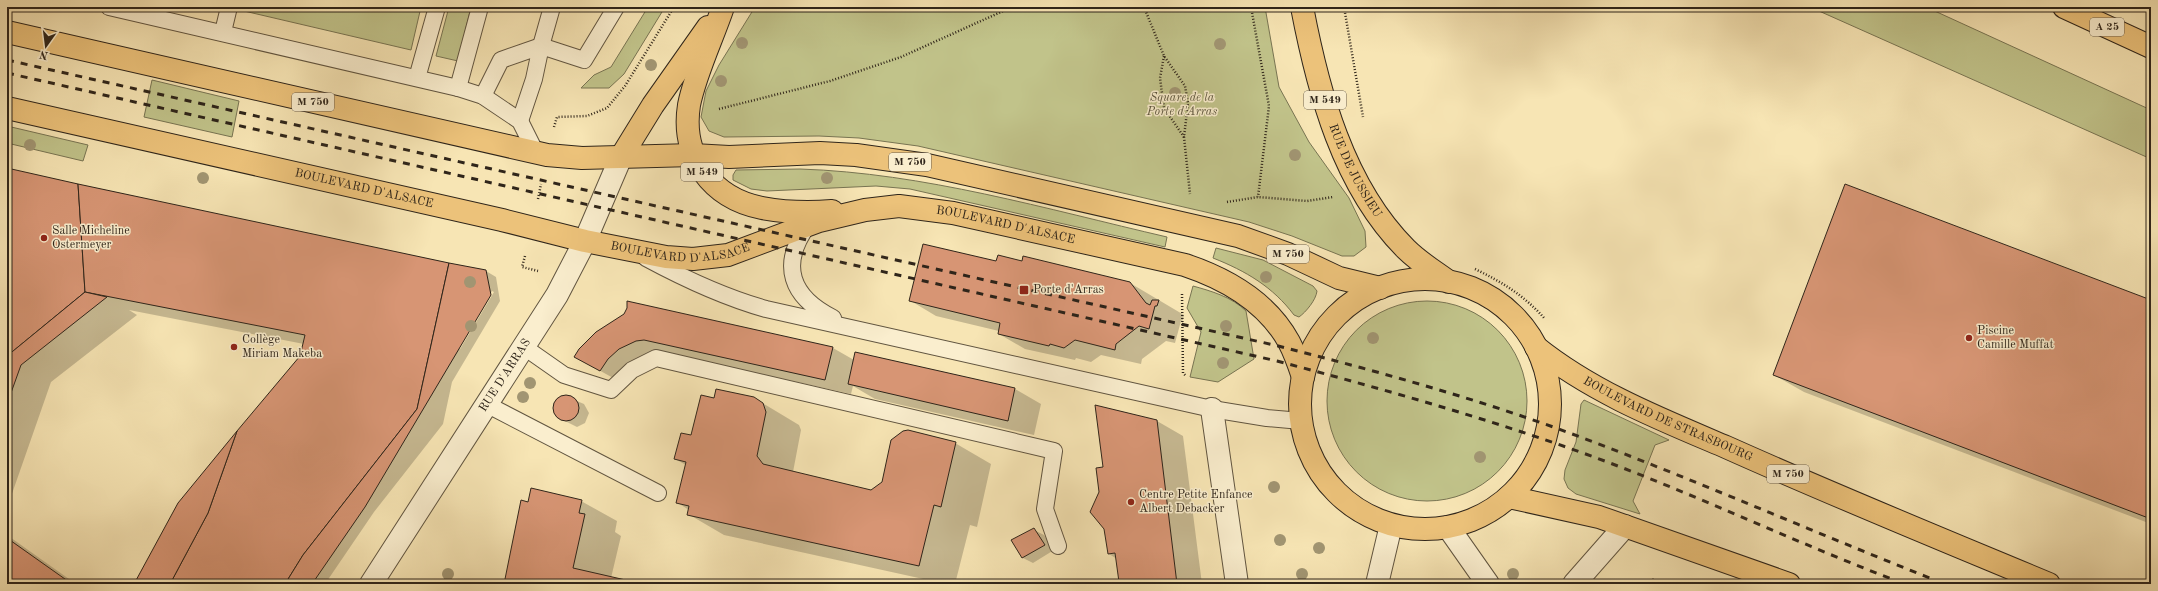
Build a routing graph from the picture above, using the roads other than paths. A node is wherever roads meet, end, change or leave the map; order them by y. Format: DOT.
graph roads {
  1 [pos="109,7"];
  2 [pos="229,7"];
  3 [pos="437,7"];
  4 [pos="480,7"];
  5 [pos="552,7"];
  6 [pos="616,7"];
  7 [pos="723,7"];
  8 [pos="1302,7"];
  9 [pos="2064,7"];
  10 [pos="7,32"];
  11 [pos="223,32"];
  12 [pos="541,46"];
  13 [pos="2151,47"];
  14 [pos="418,78"];
  15 [pos="458,88"];
  16 [pos="483,96"];
  17 [pos="7,108"];
  18 [pos="520,122"];
  19 [pos="536,153"];
  20 [pos="693,155"];
  21 [pos="621,157"];
  22 [pos="865,210"];
  23 [pos="808,225"];
  24 [pos="585,241"];
  25 [pos="634,252"];
  26 [pos="1450,282"];
  27 [pos="1380,288"];
  28 [pos="849,326"];
  29 [pos="1535,346"];
  30 [pos="524,347"];
  31 [pos="1303,377"];
  32 [pos="486,404"];
  33 [pos="1212,409"];
  34 [pos="1301,421"];
  35 [pos="658,493"];
  36 [pos="1508,497"];
  37 [pos="1391,525"];
  38 [pos="1626,526"];
  39 [pos="1448,527"];
  40 [pos="1058,546"];
  41 [pos="371,584"];
  42 [pos="1237,584"];
  43 [pos="1377,584"];
  44 [pos="1488,584"];
  45 [pos="1574,584"];
  46 [pos="1789,584"];
  47 [pos="2050,584"];
  1 -- 11 [label="lane"];
  2 -- 11 [label="lane"];
  3 -- 14 [label="lane"];
  4 -- 15 [label="lane"];
  5 -- 12 [label="lane"];
  6 -- 12 [label="lane"];
  7 -- 20 [label="main road, M 549"];
  7 -- 21 [label="main road, M 549"];
  8 -- 26 [label="main road, RUE DE JUSSIEU / M 549"];
  9 -- 13 [label="main road, A 25"];
  10 -- 19 [label="main road, M 750"];
  11 -- 14 [label="lane"];
  12 -- 16 [label="lane"];
  12 -- 18 [label="lane"];
  14 -- 15 [label="lane"];
  15 -- 16 [label="lane"];
  16 -- 18 [label="lane"];
  17 -- 24 [label="main road, BOULEVARD D'ALSACE"];
  18 -- 19 [label="lane"];
  19 -- 21 [label="main road, M 750"];
  20 -- 21 [label="main road, M 750"];
  20 -- 22 [label="main road, M 549"];
  20 -- 27 [label="main road, M 750"];
  21 -- 24 [label="street, RUE D'ARRAS"];
  22 -- 23 [label="main road, BOULEVARD D'ALSACE"];
  22 -- 31 [label="main road, BOULEVARD D'ALSACE"];
  23 -- 25 [label="main road, BOULEVARD D'ALSACE"];
  23 -- 28 [label="lane"];
  24 -- 25 [label="main road, BOULEVARD D'ALSACE"];
  24 -- 30 [label="street, RUE D'ARRAS"];
  25 -- 28 [label="lane"];
  26 -- 27 [label="main road"];
  26 -- 29 [label="main road"];
  27 -- 31 [label="main road"];
  28 -- 33 [label="lane"];
  29 -- 36 [label="main road"];
  29 -- 47 [label="main road, BOULEVARD DE STRASBOURG / M 750"];
  30 -- 32 [label="street, RUE D'ARRAS"];
  30 -- 40 [label="lane"];
  31 -- 34 [label="main road"];
  32 -- 35 [label="lane"];
  32 -- 41 [label="street, RUE D'ARRAS"];
  33 -- 34 [label="lane"];
  33 -- 42 [label="street"];
  34 -- 37 [label="main road"];
  36 -- 38 [label="main road"];
  36 -- 39 [label="main road"];
  37 -- 39 [label="main road"];
  37 -- 43 [label="street"];
  38 -- 45 [label="street"];
  38 -- 46 [label="main road"];
  39 -- 44 [label="street"];
}
